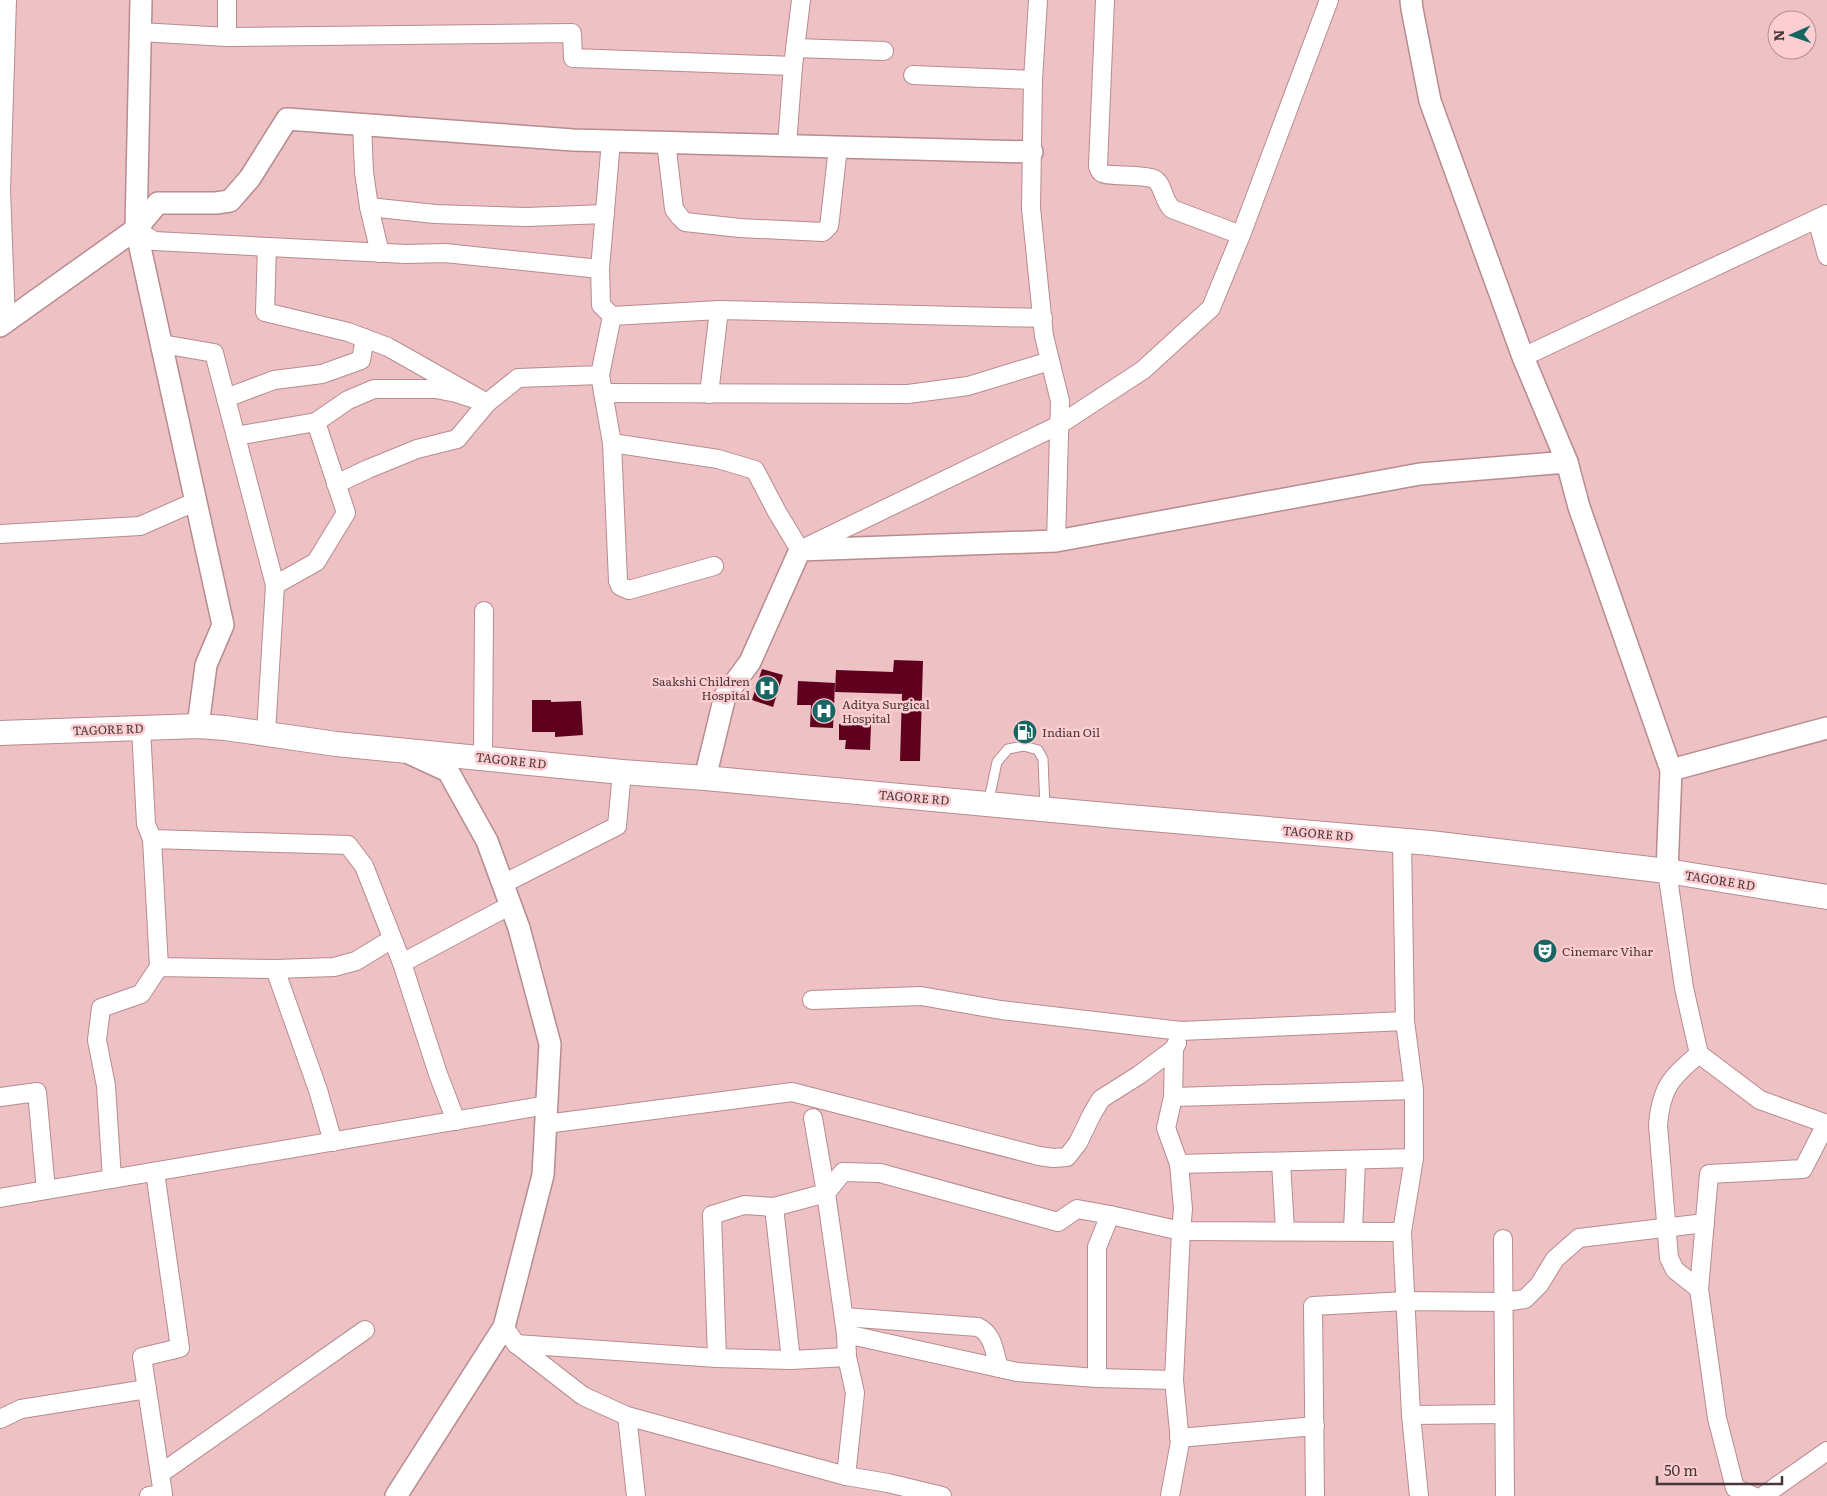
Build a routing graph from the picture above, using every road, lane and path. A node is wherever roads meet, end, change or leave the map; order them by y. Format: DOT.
graph roads {
  1 [pos="7,0"];
  2 [pos="141,0"];
  3 [pos="227,0"];
  4 [pos="801,0"];
  5 [pos="1038,0"];
  6 [pos="1106,0"];
  7 [pos="1329,0"];
  8 [pos="1411,0"];
  9 [pos="140,32"];
  10 [pos="227,37"];
  11 [pos="796,48"];
  12 [pos="884,51"];
  13 [pos="793,66"];
  14 [pos="912,75"];
  15 [pos="1033,80"];
  16 [pos="362,124"];
  17 [pos="611,141"];
  18 [pos="666,142"];
  19 [pos="787,146"];
  20 [pos="838,147"];
  21 [pos="1032,152"];
  22 [pos="370,208"];
  23 [pos="605,214"];
  24 [pos="1822,216"];
  25 [pos="136,229"];
  26 [pos="1241,235"];
  27 [pos="267,247"];
  28 [pos="380,253"];
  29 [pos="1827,256"];
  30 [pos="600,269"];
  31 [pos="719,310"];
  32 [pos="612,316"];
  33 [pos="1043,318"];
  34 [pos="3,324"];
  35 [pos="365,338"];
  36 [pos="162,344"];
  37 [pos="1523,357"];
  38 [pos="1050,361"];
  39 [pos="600,375"];
  40 [pos="603,394"];
  41 [pos="709,394"];
  42 [pos="226,398"];
  43 [pos="487,403"];
  44 [pos="316,422"];
  45 [pos="1059,425"];
  46 [pos="236,436"];
  47 [pos="612,443"];
  48 [pos="1566,462"];
  49 [pos="336,484"];
  50 [pos="197,502"];
  51 [pos="0,534"];
  52 [pos="1056,541"];
  53 [pos="800,550"];
  54 [pos="714,566"];
  55 [pos="275,585"];
  56 [pos="484,611"];
  57 [pos="198,726"];
  58 [pos="141,728"];
  59 [pos="1827,728"];
  60 [pos="0,733"];
  61 [pos="266,733"];
  62 [pos="403,750"];
  63 [pos="483,757"];
  64 [pos="1672,770"];
  65 [pos="622,772"];
  66 [pos="705,778"];
  67 [pos="988,804"];
  68 [pos="1045,809"];
  69 [pos="152,839"];
  70 [pos="1402,840"];
  71 [pos="1667,871"];
  72 [pos="503,884"];
  73 [pos="1827,897"];
  74 [pos="511,905"];
  75 [pos="392,939"];
  76 [pos="402,963"];
  77 [pos="158,967"];
  78 [pos="275,969"];
  79 [pos="812,1000"];
  80 [pos="1405,1021"];
  81 [pos="1181,1031"];
  82 [pos="1174,1050"];
  83 [pos="1699,1054"];
  84 [pos="1414,1090"];
  85 [pos="0,1097"];
  86 [pos="1174,1098"];
  87 [pos="546,1115"];
  88 [pos="813,1118"];
  89 [pos="456,1121"];
  90 [pos="1826,1124"];
  91 [pos="333,1142"];
  92 [pos="1414,1158"];
  93 [pos="1356,1160"];
  94 [pos="1281,1162"];
  95 [pos="1178,1164"];
  96 [pos="155,1172"];
  97 [pos="112,1179"];
  98 [pos="46,1190"];
  99 [pos="826,1193"];
  100 [pos="0,1198"];
  101 [pos="774,1207"];
  102 [pos="1110,1215"];
  103 [pos="1705,1222"];
  104 [pos="1666,1227"];
  105 [pos="1181,1231"];
  106 [pos="1284,1231"];
  107 [pos="1353,1232"];
  108 [pos="1402,1232"];
  109 [pos="1503,1239"];
  110 [pos="1699,1290"];
  111 [pos="1406,1301"];
  112 [pos="1504,1302"];
  113 [pos="845,1325"];
  114 [pos="365,1330"];
  115 [pos="510,1335"];
  116 [pos="847,1357"];
  117 [pos="717,1358"];
  118 [pos="791,1360"];
  119 [pos="999,1368"];
  120 [pos="1096,1378"];
  121 [pos="1174,1380"];
  122 [pos="147,1389"];
  123 [pos="1411,1414"];
  124 [pos="1504,1414"];
  125 [pos="627,1416"];
  126 [pos="0,1418"];
  127 [pos="1315,1426"];
  128 [pos="1179,1438"];
  129 [pos="1827,1451"];
  130 [pos="160,1474"];
  131 [pos="846,1476"];
  132 [pos="886,1489"];
  133 [pos="149,1496"];
  134 [pos="396,1496"];
  135 [pos="636,1496"];
  136 [pos="942,1496"];
  137 [pos="1170,1496"];
  138 [pos="1315,1496"];
  139 [pos="1419,1496"];
  140 [pos="1505,1496"];
  141 [pos="1753,1496"];
  142 [pos="1763,1496"];
  1 -- 34 [label="street"];
  2 -- 9 [label="street"];
  3 -- 10 [label="street"];
  4 -- 11 [label="street"];
  5 -- 15 [label="street"];
  6 -- 26 [label="street"];
  7 -- 26 [label="street"];
  8 -- 37 [label="street"];
  9 -- 10 [label="street"];
  9 -- 25 [label="street"];
  10 -- 13 [label="street"];
  11 -- 12 [label="street"];
  11 -- 13 [label="street"];
  13 -- 19 [label="street"];
  14 -- 15 [label="street"];
  15 -- 21 [label="street"];
  16 -- 17 [label="street"];
  16 -- 22 [label="street"];
  16 -- 25 [label="street"];
  17 -- 18 [label="street"];
  17 -- 23 [label="street"];
  18 -- 19 [label="street"];
  18 -- 20 [label="street"];
  19 -- 20 [label="street"];
  20 -- 21 [label="street"];
  21 -- 33 [label="street"];
  22 -- 23 [label="street"];
  22 -- 28 [label="street"];
  23 -- 30 [label="street"];
  24 -- 29 [label="street"];
  24 -- 37 [label="street"];
  25 -- 27 [label="street"];
  25 -- 34 [label="street"];
  25 -- 36 [label="street"];
  26 -- 45 [label="street"];
  27 -- 28 [label="street"];
  27 -- 35 [label="street"];
  28 -- 30 [label="street"];
  30 -- 32 [label="street"];
  31 -- 32 [label="street"];
  31 -- 33 [label="street"];
  31 -- 41 [label="street"];
  32 -- 39 [label="street"];
  33 -- 38 [label="street"];
  35 -- 42 [label="street"];
  35 -- 43 [label="street"];
  36 -- 42 [label="street"];
  36 -- 50 [label="street"];
  37 -- 48 [label="street"];
  38 -- 41 [label="street"];
  38 -- 45 [label="street"];
  39 -- 40 [label="street"];
  39 -- 43 [label="street"];
  40 -- 41 [label="street"];
  40 -- 47 [label="street"];
  42 -- 46 [label="street"];
  43 -- 44 [label="street"];
  43 -- 49 [label="street"];
  44 -- 46 [label="street"];
  44 -- 49 [label="street"];
  45 -- 52 [label="street"];
  45 -- 53 [label="street"];
  46 -- 55 [label="street"];
  47 -- 53 [label="street"];
  47 -- 54 [label="street"];
  48 -- 52 [label="street"];
  48 -- 64 [label="street"];
  49 -- 55 [label="street"];
  50 -- 51 [label="street"];
  50 -- 57 [label="street"];
  52 -- 53 [label="street"];
  53 -- 66 [label="street"];
  55 -- 61 [label="street"];
  56 -- 63 [label="street"];
  57 -- 58 [label="main road, TAGORE RD"];
  57 -- 61 [label="main road, TAGORE RD"];
  58 -- 60 [label="main road, TAGORE RD"];
  58 -- 69 [label="street"];
  59 -- 64 [label="street"];
  61 -- 62 [label="main road, TAGORE RD"];
  62 -- 63 [label="main road, TAGORE RD"];
  62 -- 72 [label="street"];
  63 -- 65 [label="main road, TAGORE RD"];
  64 -- 71 [label="street"];
  65 -- 66 [label="main road, TAGORE RD"];
  65 -- 72 [label="street"];
  66 -- 67 [label="main road, TAGORE RD"];
  67 -- 68 [label="main road, TAGORE RD"];
  67 -- 68 [label="lane"];
  68 -- 70 [label="main road, TAGORE RD"];
  69 -- 75 [label="street"];
  69 -- 77 [label="street"];
  70 -- 71 [label="main road, TAGORE RD"];
  70 -- 80 [label="street"];
  71 -- 73 [label="main road, TAGORE RD"];
  71 -- 83 [label="street"];
  72 -- 74 [label="street"];
  74 -- 76 [label="street"];
  74 -- 87 [label="street"];
  75 -- 76 [label="street"];
  75 -- 78 [label="street"];
  76 -- 89 [label="street"];
  77 -- 78 [label="street"];
  77 -- 97 [label="street"];
  78 -- 91 [label="street"];
  79 -- 81 [label="street"];
  80 -- 81 [label="street"];
  80 -- 84 [label="street"];
  81 -- 82 [label="street"];
  82 -- 86 [label="street"];
  82 -- 87 [label="street"];
  83 -- 90 [label="street"];
  83 -- 104 [label="street"];
  84 -- 86 [label="street"];
  84 -- 92 [label="street"];
  85 -- 98 [label="street"];
  86 -- 95 [label="street"];
  87 -- 89 [label="street"];
  87 -- 115 [label="street"];
  88 -- 99 [label="street"];
  89 -- 91 [label="street"];
  90 -- 103 [label="street"];
  91 -- 96 [label="street"];
  92 -- 93 [label="street"];
  92 -- 108 [label="street"];
  93 -- 94 [label="street"];
  93 -- 107 [label="street"];
  94 -- 95 [label="street"];
  94 -- 106 [label="street"];
  95 -- 105 [label="street"];
  96 -- 97 [label="street"];
  96 -- 122 [label="street"];
  97 -- 98 [label="street"];
  98 -- 100 [label="street"];
  99 -- 101 [label="street"];
  99 -- 102 [label="street"];
  99 -- 113 [label="street"];
  101 -- 117 [label="street"];
  101 -- 118 [label="street"];
  102 -- 105 [label="street"];
  102 -- 120 [label="street"];
  103 -- 104 [label="street"];
  103 -- 110 [label="street"];
  104 -- 110 [label="street"];
  104 -- 112 [label="street"];
  105 -- 106 [label="street"];
  105 -- 121 [label="street"];
  106 -- 107 [label="street"];
  107 -- 108 [label="street"];
  108 -- 111 [label="street"];
  109 -- 112 [label="street"];
  110 -- 141 [label="street"];
  111 -- 112 [label="street"];
  111 -- 123 [label="street"];
  111 -- 127 [label="street"];
  112 -- 124 [label="street"];
  113 -- 116 [label="street"];
  113 -- 119 [label="street"];
  113 -- 119 [label="street"];
  114 -- 130 [label="street"];
  115 -- 117 [label="street"];
  115 -- 125 [label="street"];
  115 -- 134 [label="street"];
  116 -- 118 [label="street"];
  116 -- 131 [label="street"];
  117 -- 118 [label="street"];
  119 -- 120 [label="street"];
  120 -- 121 [label="street"];
  121 -- 128 [label="street"];
  122 -- 126 [label="street"];
  122 -- 130 [label="street"];
  123 -- 124 [label="street"];
  123 -- 139 [label="street"];
  124 -- 140 [label="street"];
  125 -- 131 [label="street"];
  125 -- 135 [label="street"];
  127 -- 128 [label="street"];
  127 -- 138 [label="street"];
  128 -- 137 [label="street"];
  129 -- 142 [label="street"];
  130 -- 133 [label="street"];
  131 -- 132 [label="street"];
  132 -- 136 [label="street"];
}
